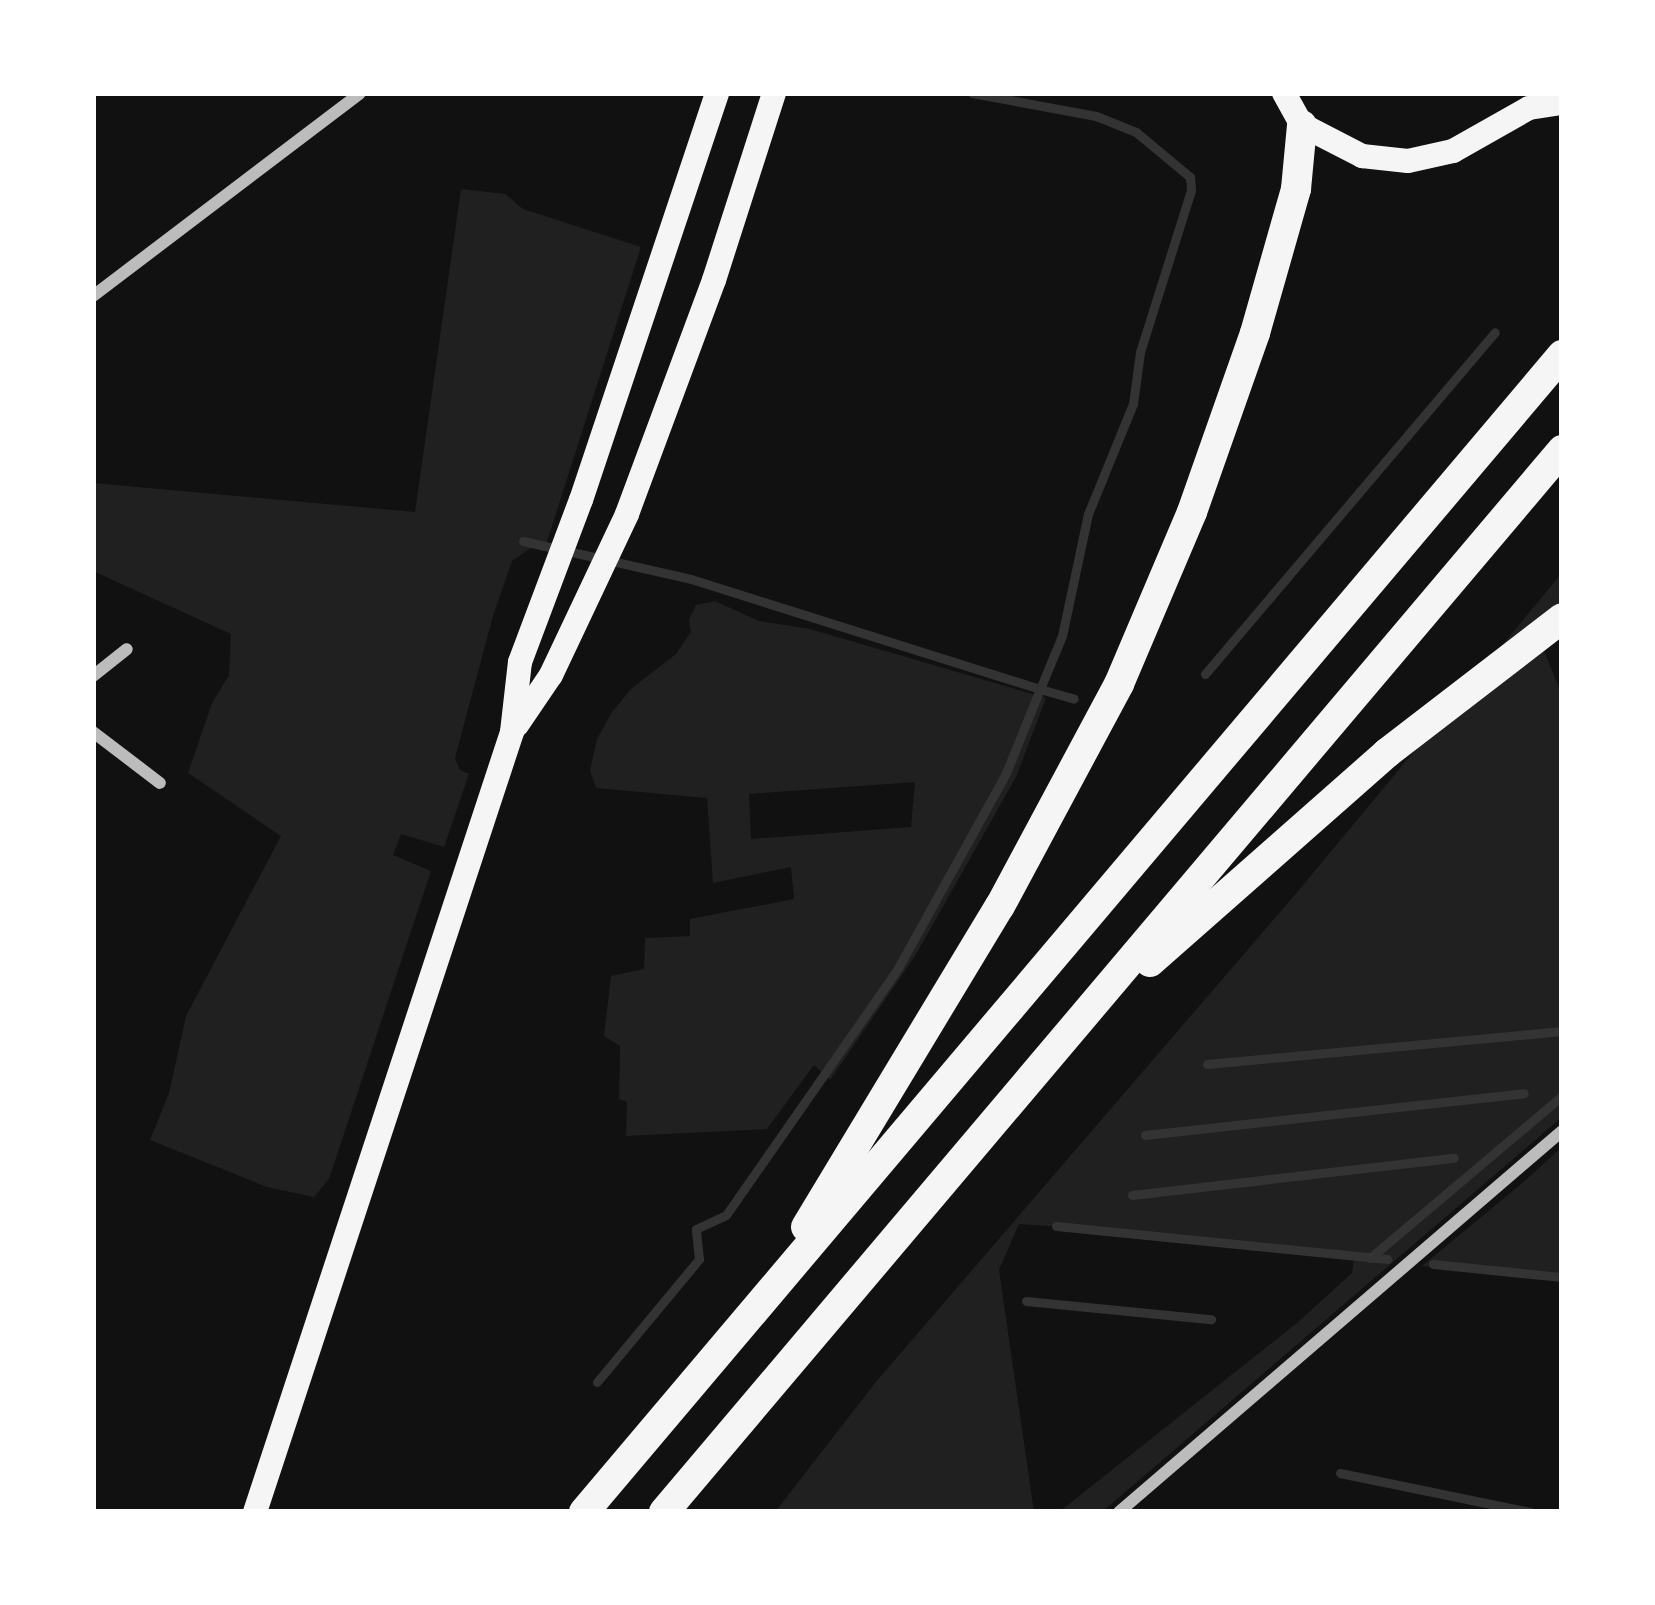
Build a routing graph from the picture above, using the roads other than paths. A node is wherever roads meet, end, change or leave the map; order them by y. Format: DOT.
graph roads {
  1 [pos="360,93"];
  2 [pos="718,93"];
  3 [pos="1284,93"];
  4 [pos="775,95"];
  5 [pos="1562,103"];
  6 [pos="1302,124"];
  7 [pos="93,296"];
  8 [pos="1562,355"];
  9 [pos="1562,450"];
  10 [pos="1562,618"];
  11 [pos="128,649"];
  12 [pos="93,676"];
  13 [pos="93,732"];
  14 [pos="512,732"];
  15 [pos="160,783"];
  16 [pos="1058,1047"];
  17 [pos="1562,1131"];
  18 [pos="759,1305"];
  19 [pos="255,1512"];
  20 [pos="584,1512"];
  21 [pos="664,1512"];
  22 [pos="1120,1512"];
  1 -- 7 [label="street"];
  2 -- 14 [label="main road"];
  3 -- 6 [label="main road"];
  4 -- 14 [label="main road"];
  5 -- 6 [label="main road"];
  6 -- 18 [label="highway"];
  8 -- 18 [label="highway"];
  9 -- 16 [label="highway"];
  10 -- 16 [label="highway"];
  11 -- 12 [label="street"];
  13 -- 15 [label="street"];
  14 -- 19 [label="main road"];
  16 -- 21 [label="highway"];
  17 -- 22 [label="street"];
  18 -- 20 [label="highway"];
}
